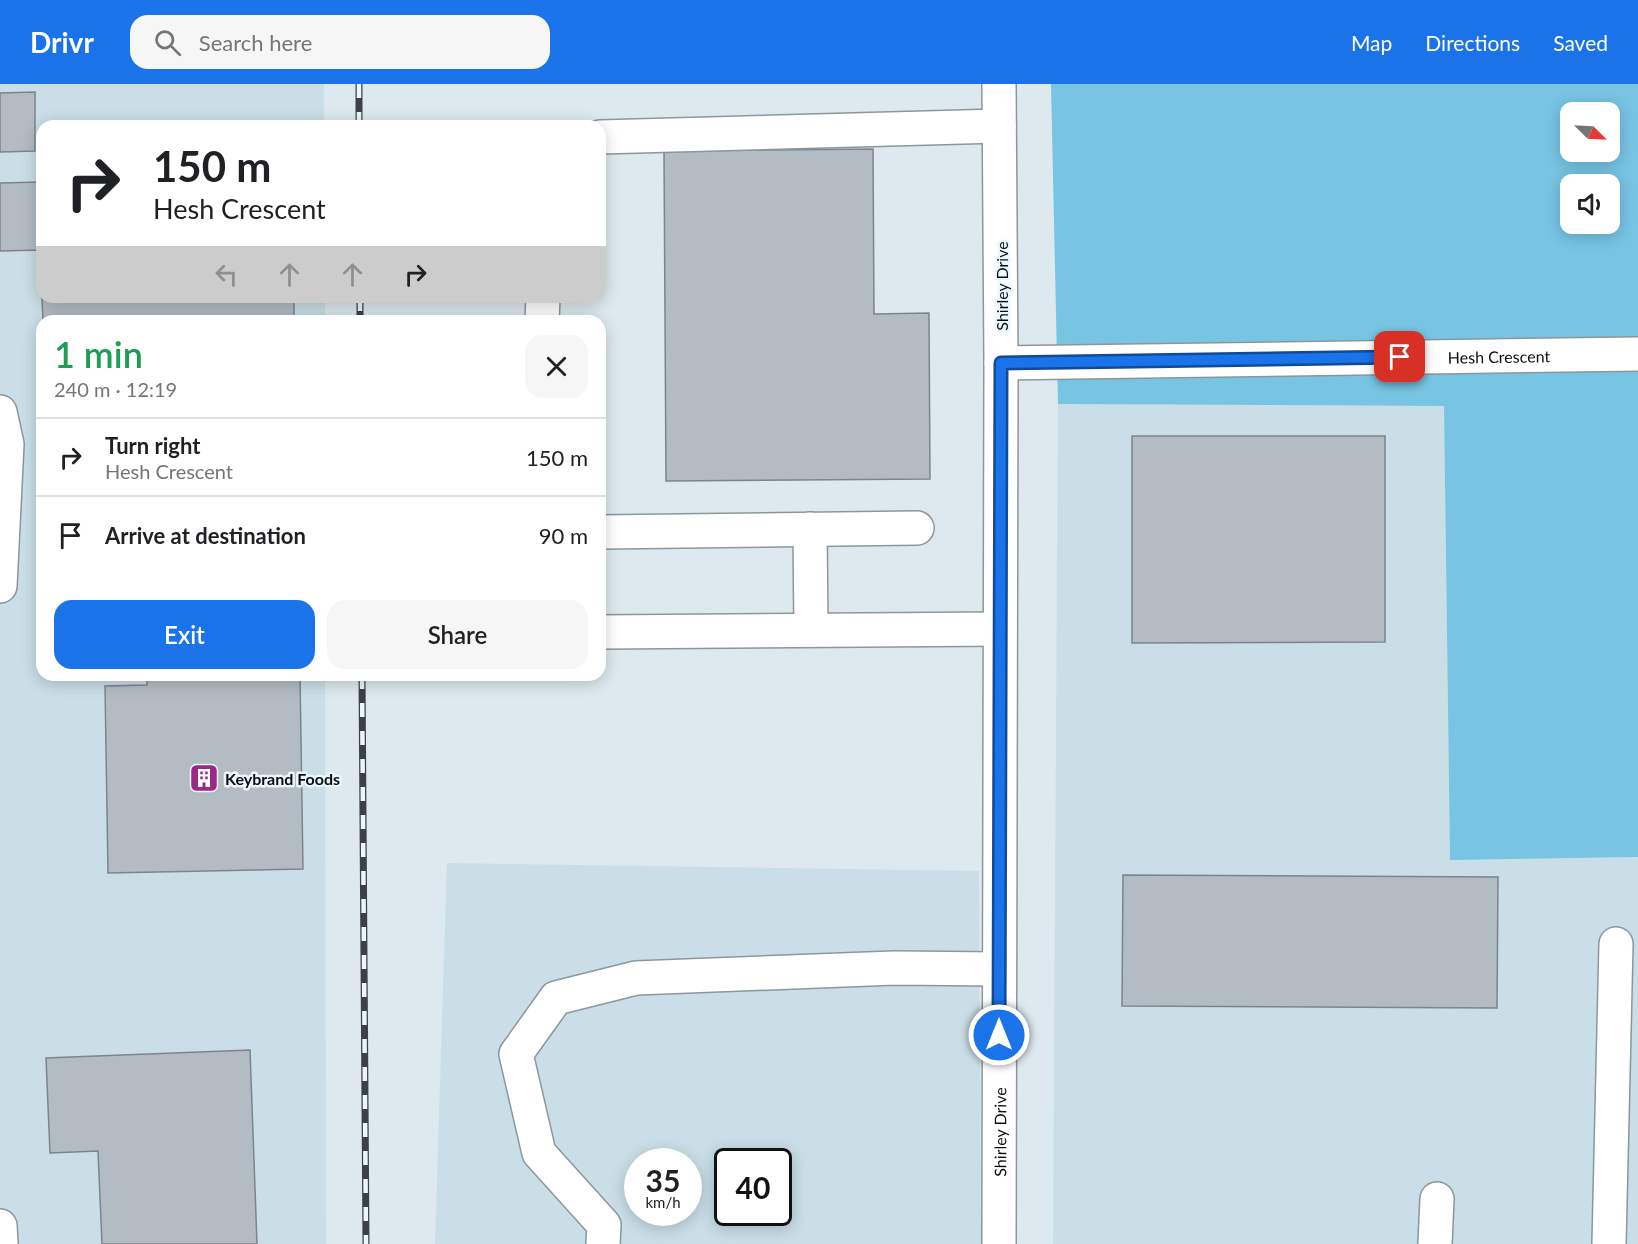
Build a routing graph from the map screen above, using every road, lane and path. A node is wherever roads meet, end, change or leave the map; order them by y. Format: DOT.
graph roads {
  1 [pos="999,84"];
  2 [pos="999,126"];
  3 [pos="606,137"];
  4 [pos="1638,354"];
  5 [pos="1001,363"];
  6 [pos="0,412"];
  7 [pos="918,528"];
  8 [pos="810,529"];
  9 [pos="606,532"];
  10 [pos="0,585"];
  11 [pos="1000,629"];
  12 [pos="811,630"];
  13 [pos="606,632"];
  14 [pos="1616,944"];
  15 [pos="999,969"];
  16 [pos="1437,1199"];
  17 [pos="0,1226"];
  18 [pos="1,1244"];
  19 [pos="603,1244"];
  20 [pos="999,1244"];
  21 [pos="1435,1244"];
  22 [pos="1609,1244"];
  1 -- 2 [label="street, Shirley Drive"];
  2 -- 3 [label="street"];
  2 -- 5 [label="street, Shirley Drive"];
  4 -- 5 [label="street, Hesh Crescent"];
  5 -- 11 [label="street, Shirley Drive"];
  6 -- 10 [label="street"];
  7 -- 8 [label="street"];
  8 -- 9 [label="street"];
  8 -- 12 [label="street"];
  11 -- 12 [label="street"];
  11 -- 15 [label="street, Shirley Drive"];
  12 -- 13 [label="street"];
  14 -- 22 [label="street"];
  15 -- 19 [label="street"];
  15 -- 20 [label="street, Shirley Drive"];
  16 -- 21 [label="street"];
  17 -- 18 [label="street"];
}
